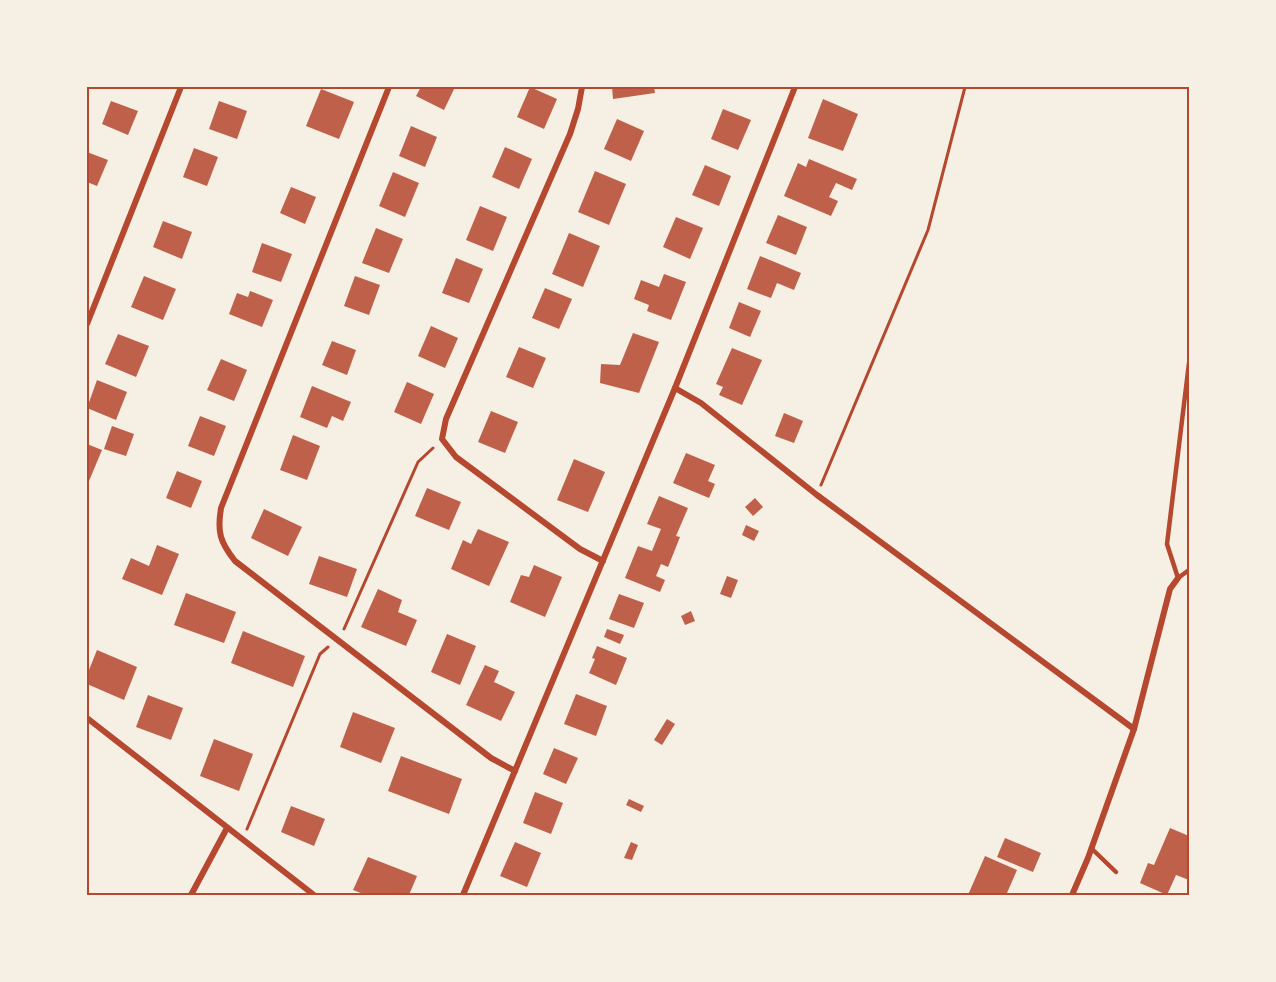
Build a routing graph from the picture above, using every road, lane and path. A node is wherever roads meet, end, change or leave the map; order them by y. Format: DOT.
graph roads {
  1 [pos="181,87"];
  2 [pos="389,87"];
  3 [pos="582,87"];
  4 [pos="795,87"];
  5 [pos="965,87"];
  6 [pos="87,324"];
  7 [pos="1189,363"];
  8 [pos="675,388"];
  9 [pos="817,495"];
  10 [pos="603,561"];
  11 [pos="1189,570"];
  12 [pos="1178,578"];
  13 [pos="87,718"];
  14 [pos="1134,729"];
  15 [pos="514,771"];
  16 [pos="226,828"];
  17 [pos="1091,848"];
  18 [pos="1116,872"];
  19 [pos="191,895"];
  20 [pos="314,895"];
  21 [pos="464,895"];
  22 [pos="1072,895"];
  1 -- 6 [label="street"];
  2 -- 15 [label="street"];
  3 -- 10 [label="street"];
  4 -- 8 [label="street"];
  5 -- 9 [label="path"];
  7 -- 12 [label="lane"];
  8 -- 9 [label="street"];
  8 -- 10 [label="street"];
  9 -- 14 [label="street"];
  10 -- 15 [label="street"];
  11 -- 12 [label="lane"];
  12 -- 14 [label="street"];
  13 -- 16 [label="street"];
  14 -- 17 [label="street"];
  15 -- 21 [label="street"];
  16 -- 19 [label="street"];
  16 -- 20 [label="street"];
  17 -- 18 [label="lane"];
  17 -- 22 [label="street"];
}
